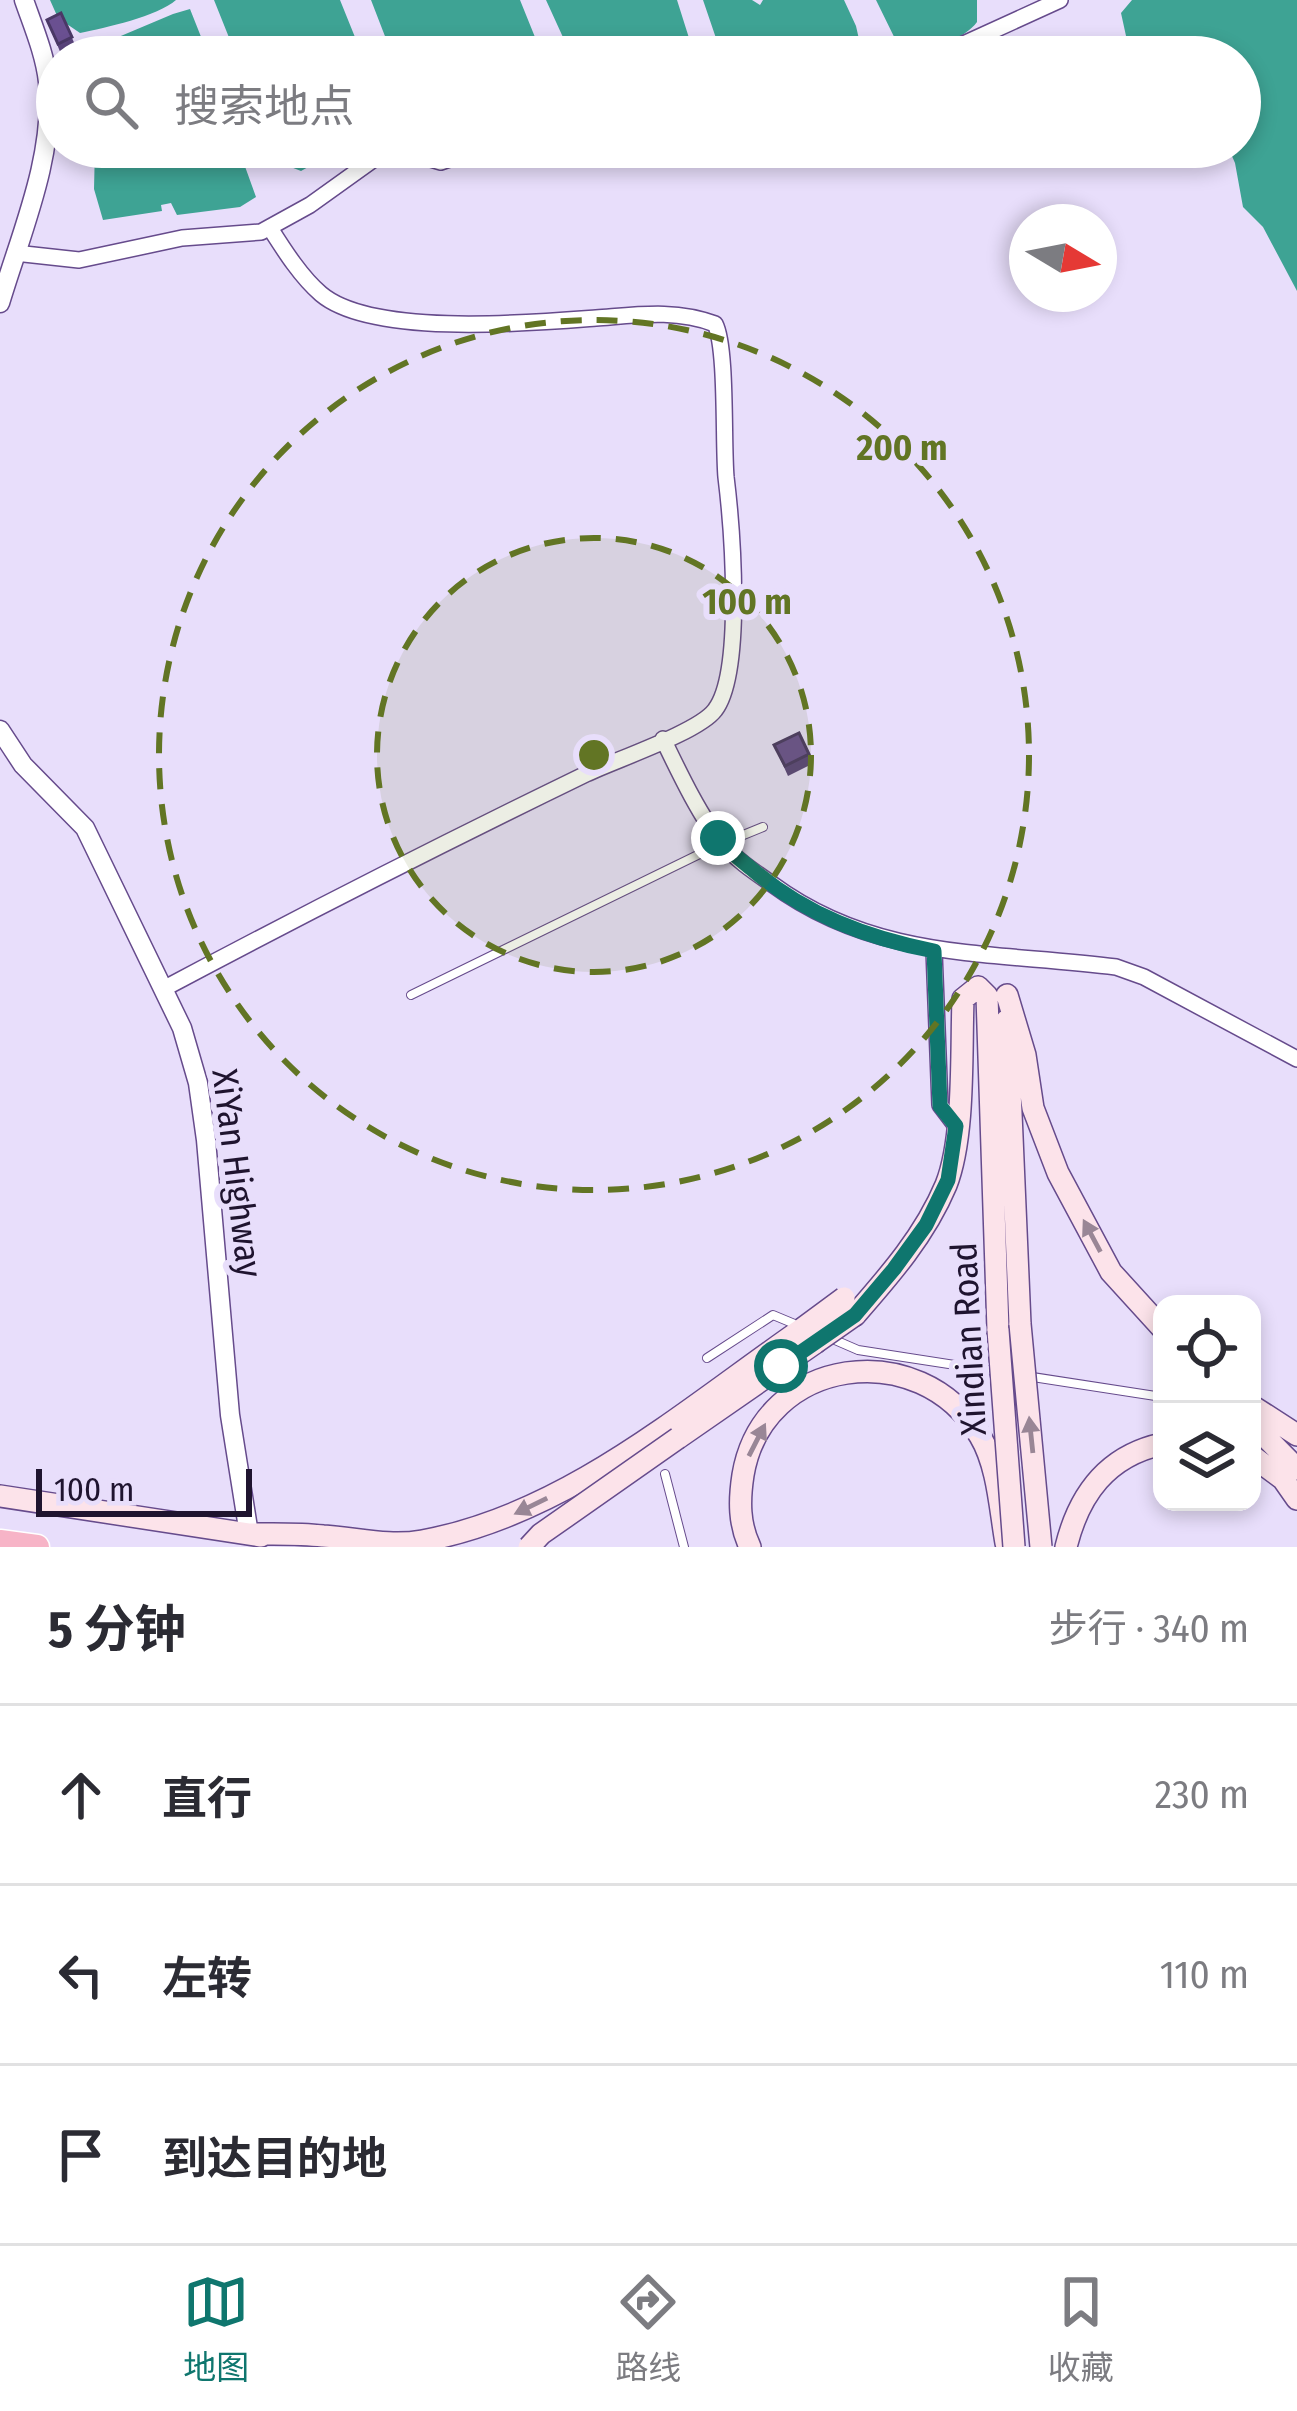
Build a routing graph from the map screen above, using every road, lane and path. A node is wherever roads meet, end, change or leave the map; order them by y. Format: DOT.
graph roads {
  1 [pos="24,0"];
  2 [pos="1060,0"];
  3 [pos="981,36"];
  4 [pos="36,37"];
  5 [pos="37,168"];
  6 [pos="361,168"];
  7 [pos="270,228"];
  8 [pos="15,253"];
  9 [pos="0,303"];
  10 [pos="0,730"];
  11 [pos="663,739"];
  12 [pos="763,827"];
  13 [pos="723,844"];
  14 [pos="934,951"];
  15 [pos="165,988"];
  16 [pos="978,988"];
  17 [pos="411,995"];
  18 [pos="1007,995"];
  19 [pos="1297,1059"];
  20 [pos="956,1126"];
  21 [pos="1153,1318"];
  22 [pos="1009,1327"];
  23 [pos="809,1336"];
  24 [pos="707,1358"];
  25 [pos="1153,1396"];
  26 [pos="1261,1412"];
  27 [pos="1261,1432"];
  28 [pos="1297,1435"];
  29 [pos="1153,1446"];
  30 [pos="1261,1463"];
  31 [pos="1297,1469"];
  32 [pos="665,1474"];
  33 [pos="0,1496"];
  34 [pos="1297,1499"];
  35 [pos="250,1534"];
  36 [pos="0,1542"];
  37 [pos="37,1547"];
  38 [pos="314,1547"];
  39 [pos="529,1547"];
  40 [pos="684,1547"];
  41 [pos="750,1547"];
  42 [pos="1010,1547"];
  43 [pos="1041,1547"];
  44 [pos="1066,1547"];
  1 -- 4 [label="street"];
  2 -- 3 [label="street"];
  5 -- 8 [label="street"];
  6 -- 7 [label="street"];
  7 -- 8 [label="street"];
  7 -- 11 [label="street"];
  8 -- 9 [label="street"];
  10 -- 15 [label="street, XiYan Highway"];
  11 -- 13 [label="street"];
  11 -- 15 [label="street"];
  12 -- 13 [label="lane"];
  13 -- 14 [label="street"];
  13 -- 17 [label="lane"];
  14 -- 19 [label="street"];
  14 -- 20 [label="street"];
  15 -- 35 [label="street, XiYan Highway"];
  16 -- 18 [label="street"];
  16 -- 20 [label="main road"];
  16 -- 22 [label="main road, Xindian Road"];
  21 -- 18 [label="main road, one-way"];
  18 -- 22 [label="main road, Xindian Road"];
  20 -- 23 [label="main road, bridge"];
  22 -- 42 [label="main road, Xindian Road, bridge"];
  43 -- 22 [label="main road, Xindian Road, one-way, bridge"];
  23 -- 35 [label="main road, one-way"];
  23 -- 39 [label="main road, bridge"];
  24 -- 25 [label="lane"];
  26 -- 28 [label="main road"];
  27 -- 31 [label="main road"];
  29 -- 44 [label="main road"];
  30 -- 34 [label="main road"];
  32 -- 40 [label="lane"];
  33 -- 35 [label="main road"];
  35 -- 38 [label="main road"];
  36 -- 37 [label="highway"];
  41 -- 42 [label="main road, one-way"];
}
